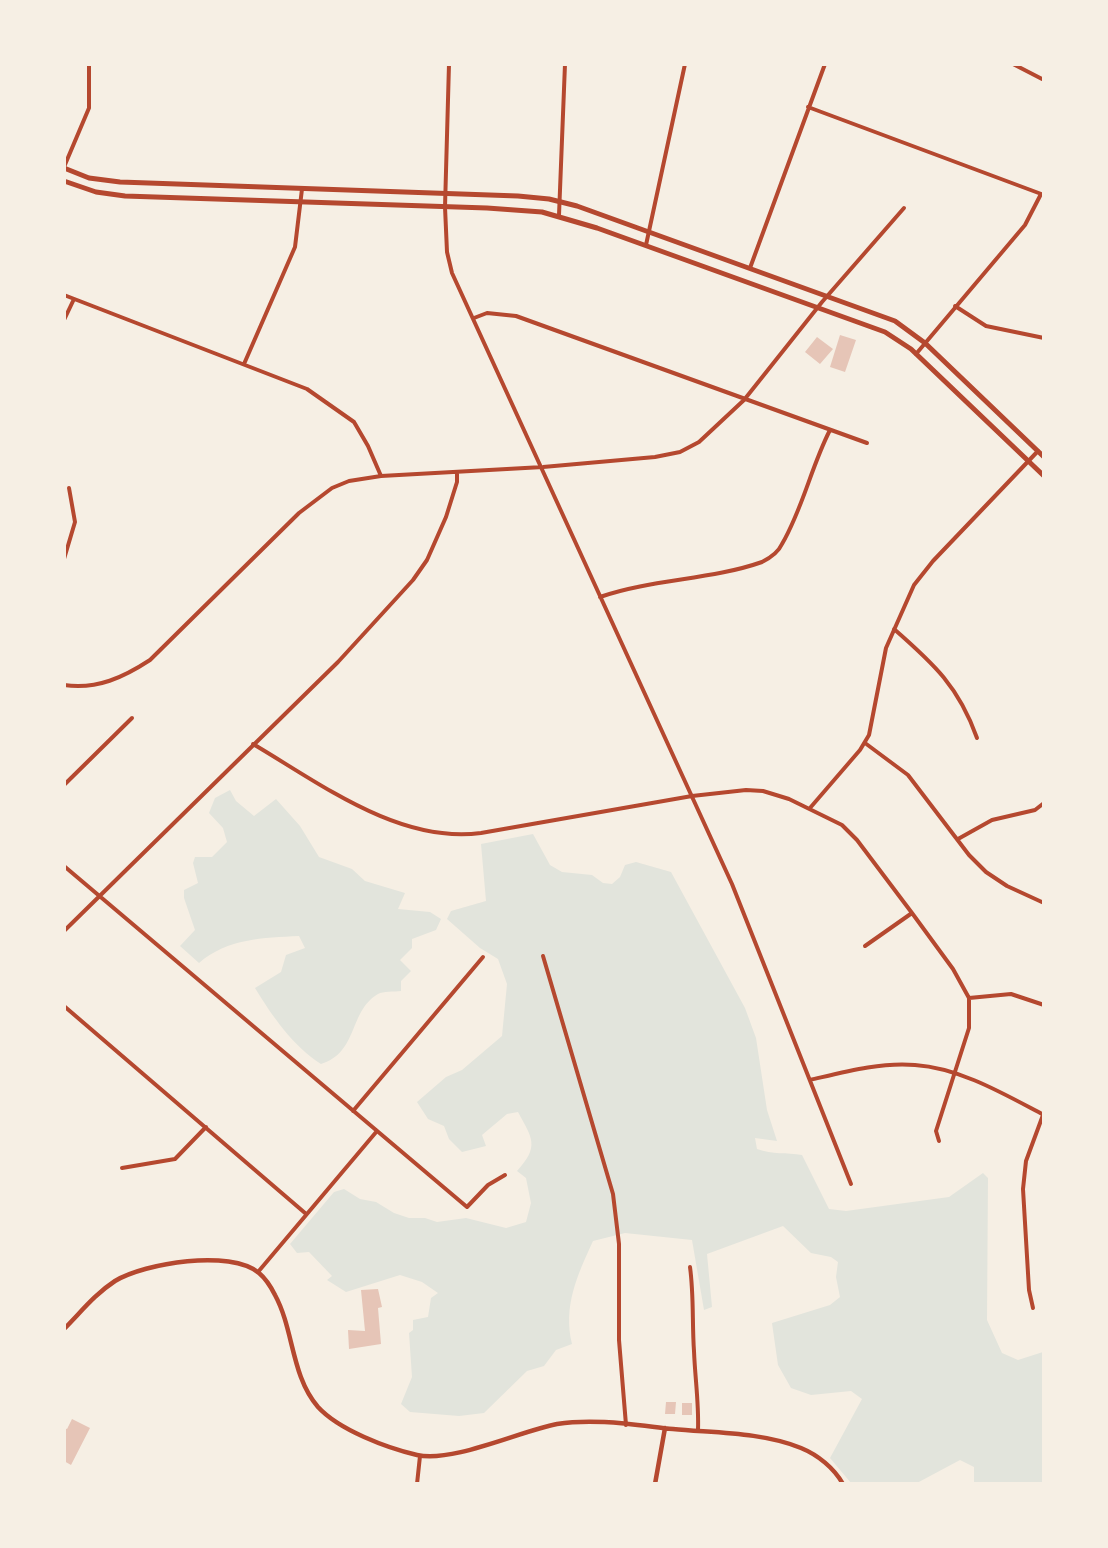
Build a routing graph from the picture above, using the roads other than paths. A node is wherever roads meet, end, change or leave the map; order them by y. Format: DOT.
graph roads {
  1 [pos="89,64"];
  2 [pos="449,64"];
  3 [pos="565,64"];
  4 [pos="685,64"];
  5 [pos="825,64"];
  6 [pos="1012,64"];
  7 [pos="1044,80"];
  8 [pos="808,107"];
  9 [pos="64,167"];
  10 [pos="64,182"];
  11 [pos="302,189"];
  12 [pos="446,194"];
  13 [pos="1042,194"];
  14 [pos="559,201"];
  15 [pos="303,202"];
  16 [pos="445,207"];
  17 [pos="904,208"];
  18 [pos="559,215"];
  19 [pos="648,232"];
  20 [pos="646,245"];
  21 [pos="750,268"];
  22 [pos="64,295"];
  23 [pos="827,296"];
  24 [pos="74,299"];
  25 [pos="955,306"];
  26 [pos="818,307"];
  27 [pos="474,318"];
  28 [pos="64,320"];
  29 [pos="1044,338"];
  30 [pos="925,343"];
  31 [pos="916,354"];
  32 [pos="244,364"];
  33 [pos="744,400"];
  34 [pos="830,430"];
  35 [pos="867,443"];
  36 [pos="1038,452"];
  37 [pos="1044,457"];
  38 [pos="1029,462"];
  39 [pos="543,467"];
  40 [pos="457,472"];
  41 [pos="381,476"];
  42 [pos="1044,476"];
  43 [pos="69,488"];
  44 [pos="64,559"];
  45 [pos="600,597"];
  46 [pos="894,629"];
  47 [pos="64,685"];
  48 [pos="132,718"];
  49 [pos="977,738"];
  50 [pos="865,743"];
  51 [pos="253,744"];
  52 [pos="64,784"];
  53 [pos="692,796"];
  54 [pos="1044,803"];
  55 [pos="810,808"];
  56 [pos="958,839"];
  57 [pos="64,866"];
  58 [pos="99,897"];
  59 [pos="1044,903"];
  60 [pos="912,913"];
  61 [pos="64,931"];
  62 [pos="865,946"];
  63 [pos="543,956"];
  64 [pos="483,957"];
  65 [pos="969,998"];
  66 [pos="1044,1005"];
  67 [pos="64,1006"];
  68 [pos="956,1074"];
  69 [pos="810,1080"];
  70 [pos="353,1111"];
  71 [pos="1043,1115"];
  72 [pos="206,1127"];
  73 [pos="377,1131"];
  74 [pos="939,1141"];
  75 [pos="122,1168"];
  76 [pos="505,1175"];
  77 [pos="850,1184"];
  78 [pos="305,1213"];
  79 [pos="690,1267"];
  80 [pos="258,1272"];
  81 [pos="1033,1308"];
  82 [pos="64,1329"];
  83 [pos="626,1425"];
  84 [pos="665,1428"];
  85 [pos="698,1430"];
  86 [pos="420,1456"];
  87 [pos="417,1484"];
  88 [pos="655,1484"];
  89 [pos="843,1484"];
  1 -- 9 [label="street"];
  2 -- 12 [label="street"];
  3 -- 14 [label="street"];
  4 -- 19 [label="street"];
  5 -- 8 [label="street"];
  6 -- 7 [label="street"];
  8 -- 13 [label="street"];
  8 -- 21 [label="street"];
  9 -- 11 [label="main road"];
  10 -- 15 [label="main road"];
  11 -- 12 [label="main road"];
  11 -- 15 [label="street"];
  12 -- 14 [label="main road"];
  12 -- 16 [label="street"];
  13 -- 25 [label="street"];
  14 -- 18 [label="street"];
  14 -- 19 [label="main road"];
  15 -- 16 [label="main road"];
  15 -- 32 [label="street"];
  16 -- 18 [label="main road"];
  16 -- 27 [label="street"];
  17 -- 23 [label="street"];
  18 -- 20 [label="main road"];
  19 -- 20 [label="street"];
  19 -- 21 [label="main road"];
  20 -- 26 [label="main road"];
  21 -- 23 [label="main road"];
  22 -- 24 [label="street"];
  23 -- 26 [label="street"];
  23 -- 30 [label="main road"];
  24 -- 28 [label="street"];
  24 -- 32 [label="street"];
  25 -- 29 [label="street"];
  25 -- 30 [label="street"];
  26 -- 31 [label="main road"];
  26 -- 33 [label="street"];
  27 -- 33 [label="street"];
  27 -- 39 [label="street"];
  30 -- 31 [label="street"];
  30 -- 36 [label="main road"];
  31 -- 38 [label="main road"];
  32 -- 41 [label="street"];
  33 -- 34 [label="street"];
  33 -- 39 [label="street"];
  34 -- 35 [label="street"];
  34 -- 45 [label="street"];
  36 -- 37 [label="main road"];
  36 -- 38 [label="street"];
  38 -- 42 [label="main road"];
  38 -- 46 [label="street"];
  39 -- 40 [label="street"];
  39 -- 45 [label="street"];
  40 -- 41 [label="street"];
  40 -- 51 [label="street"];
  41 -- 47 [label="street"];
  43 -- 44 [label="street"];
  45 -- 53 [label="street"];
  46 -- 49 [label="street"];
  46 -- 50 [label="street"];
  48 -- 52 [label="street"];
  50 -- 55 [label="street"];
  50 -- 56 [label="street"];
  51 -- 53 [label="street"];
  51 -- 58 [label="street"];
  53 -- 55 [label="street"];
  53 -- 69 [label="street"];
  54 -- 56 [label="street"];
  55 -- 60 [label="street"];
  56 -- 59 [label="street"];
  57 -- 58 [label="street"];
  58 -- 61 [label="street"];
  58 -- 70 [label="street"];
  60 -- 62 [label="street"];
  60 -- 65 [label="street"];
  63 -- 83 [label="street"];
  64 -- 70 [label="street"];
  65 -- 66 [label="street"];
  65 -- 68 [label="street"];
  67 -- 72 [label="street"];
  68 -- 69 [label="street"];
  68 -- 71 [label="street"];
  68 -- 74 [label="street"];
  69 -- 77 [label="street"];
  70 -- 73 [label="street"];
  71 -- 81 [label="street"];
  72 -- 75 [label="street"];
  72 -- 78 [label="street"];
  73 -- 76 [label="street"];
  73 -- 78 [label="street"];
  78 -- 80 [label="street"];
  79 -- 85 [label="street"];
  80 -- 82 [label="street"];
  80 -- 86 [label="street"];
  83 -- 84 [label="street"];
  83 -- 86 [label="street"];
  84 -- 85 [label="street"];
  84 -- 88 [label="street"];
  85 -- 89 [label="street"];
  86 -- 87 [label="street"];
}
